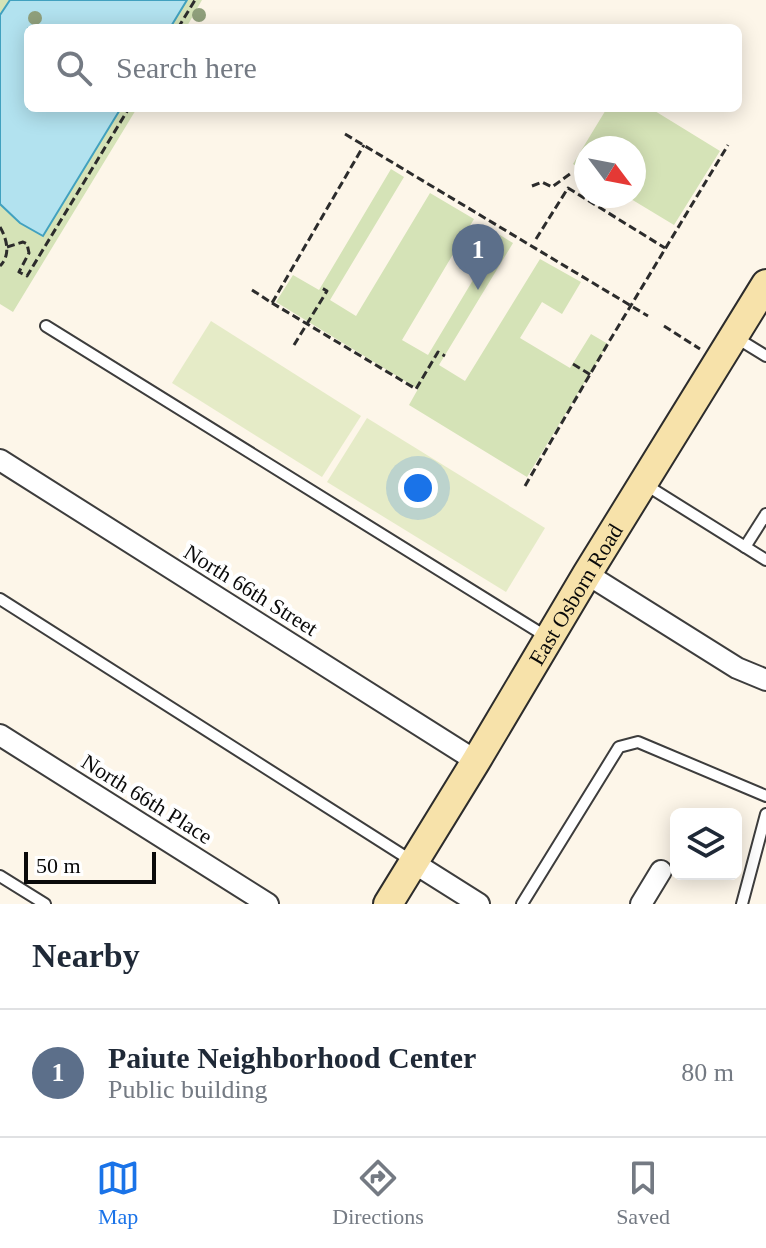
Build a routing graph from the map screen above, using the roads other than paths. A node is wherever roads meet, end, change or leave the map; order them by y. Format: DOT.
graph roads {
  1 [pos="766,284"];
  2 [pos="46,326"];
  3 [pos="734,336"];
  4 [pos="766,356"];
  5 [pos="0,460"];
  6 [pos="643,483"];
  7 [pos="766,514"];
  8 [pos="745,547"];
  9 [pos="766,560"];
  10 [pos="587,574"];
  11 [pos="0,599"];
  12 [pos="548,639"];
  13 [pos="766,680"];
  14 [pos="0,735"];
  15 [pos="476,761"];
  16 [pos="766,796"];
  17 [pos="766,814"];
  18 [pos="414,863"];
  19 [pos="661,871"];
  20 [pos="0,876"];
  21 [pos="45,904"];
  22 [pos="268,904"];
  23 [pos="388,904"];
  24 [pos="479,904"];
  25 [pos="522,904"];
  26 [pos="641,904"];
  27 [pos="742,904"];
  1 -- 3 [label="main road, East Osborn Road"];
  2 -- 12 [label="lane"];
  3 -- 4 [label="lane"];
  3 -- 6 [label="main road, East Osborn Road"];
  5 -- 15 [label="street, North 66th Street"];
  6 -- 8 [label="lane"];
  6 -- 10 [label="main road, East Osborn Road"];
  7 -- 8 [label="lane"];
  8 -- 9 [label="lane"];
  10 -- 12 [label="main road, East Osborn Road"];
  10 -- 13 [label="street"];
  11 -- 18 [label="lane"];
  12 -- 15 [label="main road, East Osborn Road"];
  14 -- 22 [label="street, North 66th Place"];
  15 -- 18 [label="main road, East Osborn Road"];
  16 -- 25 [label="lane"];
  17 -- 27 [label="lane"];
  18 -- 23 [label="main road, East Osborn Road"];
  18 -- 24 [label="street"];
  19 -- 26 [label="street"];
  20 -- 21 [label="lane"];
}
